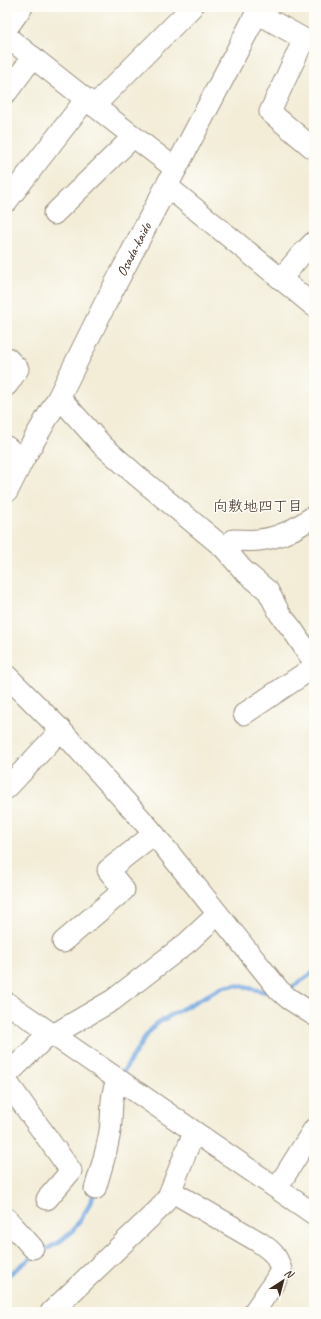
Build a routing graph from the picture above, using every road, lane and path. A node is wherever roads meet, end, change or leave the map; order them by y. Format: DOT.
graph roads {
  1 [pos="22,7"];
  2 [pos="192,7"];
  3 [pos="258,10"];
  4 [pos="7,28"];
  5 [pos="7,37"];
  6 [pos="33,57"];
  7 [pos="7,92"];
  8 [pos="90,102"];
  9 [pos="133,137"];
  10 [pos="314,150"];
  11 [pos="172,178"];
  12 [pos="7,201"];
  13 [pos="54,214"];
  14 [pos="314,242"];
  15 [pos="281,279"];
  16 [pos="314,306"];
  17 [pos="7,358"];
  18 [pos="7,385"];
  19 [pos="59,397"];
  20 [pos="15,454"];
  21 [pos="7,491"];
  22 [pos="314,516"];
  23 [pos="224,548"];
  24 [pos="314,662"];
  25 [pos="7,676"];
  26 [pos="244,714"];
  27 [pos="61,730"];
  28 [pos="7,788"];
  29 [pos="154,834"];
  30 [pos="218,914"];
  31 [pos="63,942"];
  32 [pos="7,1003"];
  33 [pos="314,1015"];
  34 [pos="53,1035"];
  35 [pos="7,1075"];
  36 [pos="118,1079"];
  37 [pos="7,1082"];
  38 [pos="314,1129"];
  39 [pos="194,1132"];
  40 [pos="82,1181"];
  41 [pos="276,1188"];
  42 [pos="171,1191"];
  43 [pos="47,1199"];
  44 [pos="314,1214"];
  45 [pos="7,1219"];
  46 [pos="33,1248"];
  47 [pos="51,1312"];
  48 [pos="254,1312"];
  1 -- 4 [label="street"];
  2 -- 8 [label="street"];
  3 -- 10 [label="street"];
  3 -- 11 [label="main road, Osada-kaido"];
  5 -- 6 [label="street"];
  6 -- 7 [label="street"];
  6 -- 8 [label="street"];
  8 -- 9 [label="street"];
  8 -- 12 [label="street"];
  9 -- 11 [label="street"];
  9 -- 13 [label="street"];
  11 -- 15 [label="street"];
  11 -- 19 [label="main road, Osada-kaido"];
  14 -- 15 [label="street"];
  15 -- 16 [label="street"];
  17 -- 18 [label="street"];
  19 -- 20 [label="main road, Osada-kaido"];
  19 -- 23 [label="street"];
  20 -- 21 [label="main road, Osada-kaido"];
  22 -- 23 [label="street"];
  23 -- 24 [label="street"];
  24 -- 26 [label="street"];
  25 -- 27 [label="street"];
  27 -- 28 [label="street"];
  27 -- 29 [label="street"];
  29 -- 30 [label="street"];
  29 -- 31 [label="street"];
  30 -- 33 [label="street"];
  30 -- 34 [label="street"];
  32 -- 34 [label="street"];
  34 -- 35 [label="street"];
  34 -- 36 [label="street"];
  36 -- 39 [label="street"];
  36 -- 40 [label="street"];
  37 -- 40 [label="street"];
  38 -- 41 [label="street"];
  39 -- 41 [label="street"];
  39 -- 42 [label="street"];
  40 -- 43 [label="street"];
  41 -- 44 [label="street"];
  42 -- 47 [label="street"];
  42 -- 48 [label="street"];
  45 -- 46 [label="street"];
}
